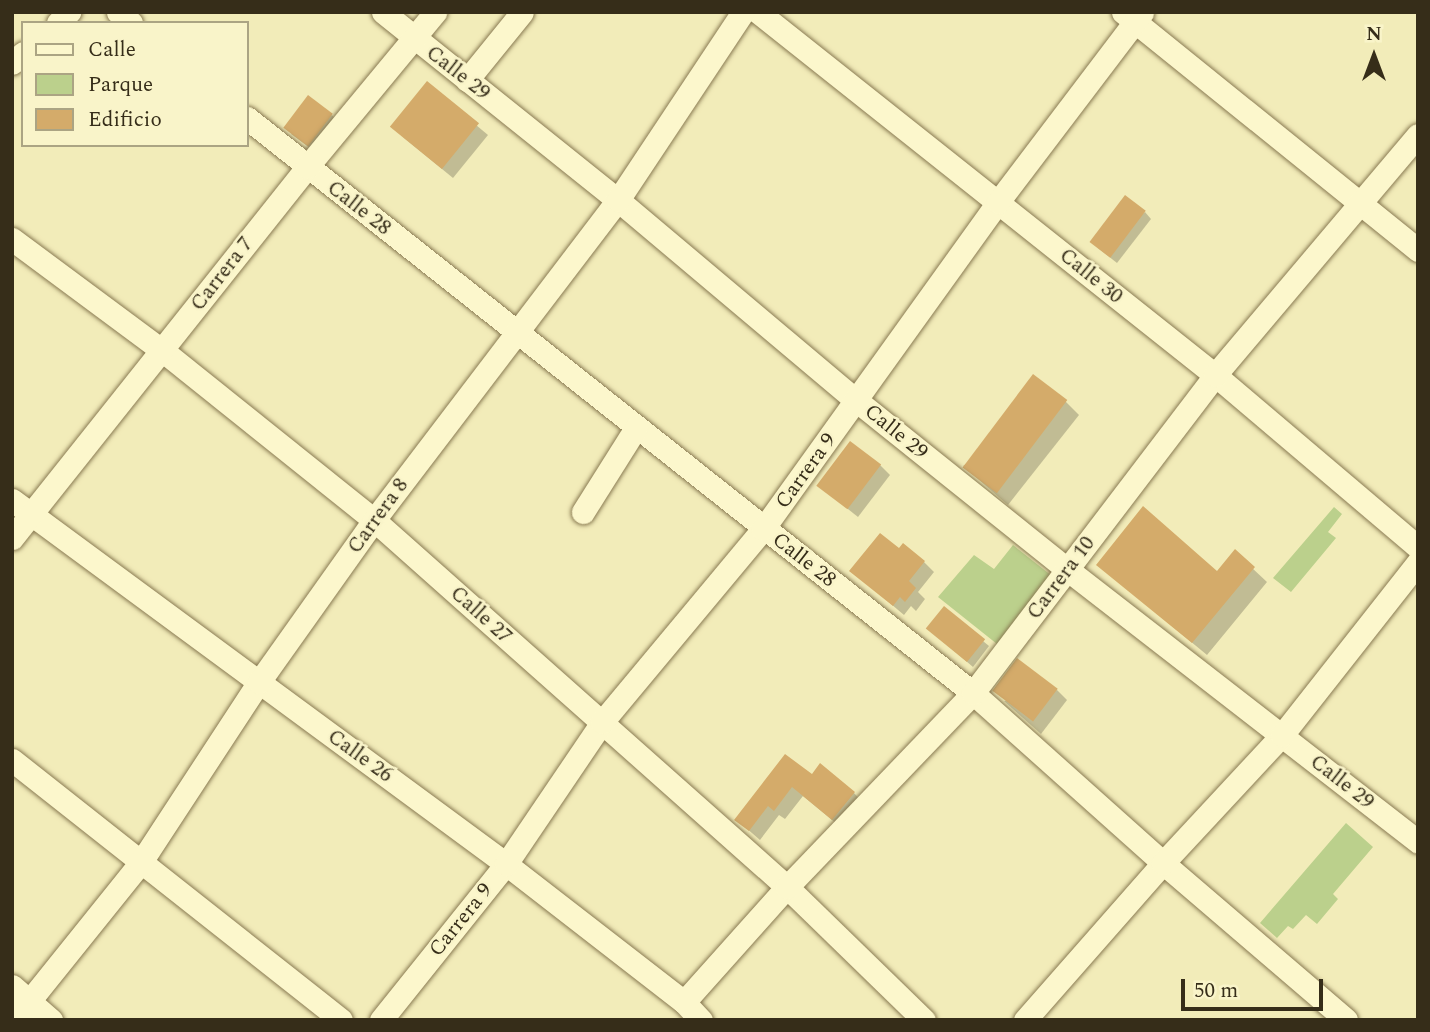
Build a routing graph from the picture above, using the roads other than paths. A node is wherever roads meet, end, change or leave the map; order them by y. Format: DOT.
graph roads {
  1 [pos="383,12"];
  2 [pos="435,12"];
  3 [pos="522,12"];
  4 [pos="743,12"];
  5 [pos="758,12"];
  6 [pos="1134,15"];
  7 [pos="414,38"];
  8 [pos="467,80"];
  9 [pos="248,119"];
  10 [pos="1418,135"];
  11 [pos="307,167"];
  12 [pos="618,200"];
  13 [pos="999,202"];
  14 [pos="1361,204"];
  15 [pos="12,239"];
  16 [pos="1418,250"];
  17 [pos="517,332"];
  18 [pos="163,351"];
  19 [pos="1215,375"];
  20 [pos="857,401"];
  21 [pos="636,428"];
  22 [pos="12,500"];
  23 [pos="583,512"];
  24 [pos="32,514"];
  25 [pos="374,520"];
  26 [pos="763,528"];
  27 [pos="12,538"];
  28 [pos="1418,547"];
  29 [pos="1418,562"];
  30 [pos="1068,570"];
  31 [pos="259,682"];
  32 [pos="973,692"];
  33 [pos="601,722"];
  34 [pos="1282,735"];
  35 [pos="12,760"];
  36 [pos="1418,841"];
  37 [pos="141,862"];
  38 [pos="1163,863"];
  39 [pos="506,864"];
  40 [pos="787,887"];
  41 [pos="20,993"];
  42 [pos="684,1002"];
  43 [pos="14,1020"];
  44 [pos="51,1020"];
  45 [pos="341,1020"];
  46 [pos="381,1020"];
  47 [pos="701,1020"];
  48 [pos="925,1020"];
  49 [pos="1025,1020"];
  50 [pos="1346,1020"];
  1 -- 7 [label="street, Calle 29"];
  2 -- 7 [label="street, Carrera 7"];
  3 -- 8 [label="street"];
  4 -- 12 [label="street, Carrera 8"];
  5 -- 13 [label="street, Calle 30"];
  6 -- 13 [label="street, Carrera 9"];
  6 -- 14 [label="street"];
  7 -- 8 [label="street, Calle 29"];
  7 -- 11 [label="street, Carrera 7"];
  8 -- 12 [label="street, Calle 29"];
  9 -- 11 [label="street, Calle 28"];
  10 -- 14 [label="street, Carrera 10"];
  11 -- 17 [label="street, Calle 28"];
  11 -- 18 [label="street, Carrera 7"];
  12 -- 17 [label="street, Carrera 8"];
  12 -- 20 [label="street, Calle 29"];
  13 -- 19 [label="street, Calle 30"];
  13 -- 20 [label="street, Carrera 9"];
  14 -- 16 [label="street"];
  14 -- 19 [label="street, Carrera 10"];
  15 -- 18 [label="street, Calle 27"];
  17 -- 21 [label="street, Calle 28"];
  17 -- 25 [label="street, Carrera 8"];
  18 -- 24 [label="street, Carrera 7"];
  18 -- 25 [label="street, Calle 27"];
  19 -- 28 [label="street, Calle 30"];
  19 -- 30 [label="street, Carrera 10"];
  20 -- 26 [label="street, Carrera 9"];
  20 -- 30 [label="street, Calle 29"];
  21 -- 23 [label="street"];
  21 -- 26 [label="street, Calle 28"];
  22 -- 24 [label="street, Calle 26"];
  24 -- 27 [label="street, Carrera 7"];
  24 -- 31 [label="street, Calle 26"];
  25 -- 31 [label="street, Carrera 8"];
  25 -- 33 [label="street, Calle 27"];
  26 -- 32 [label="street, Calle 28"];
  26 -- 33 [label="street, Carrera 9"];
  29 -- 34 [label="street"];
  30 -- 32 [label="street, Carrera 10"];
  30 -- 34 [label="street, Calle 29"];
  31 -- 37 [label="street, Carrera 8"];
  31 -- 39 [label="street, Calle 26"];
  32 -- 38 [label="street, Calle 28"];
  32 -- 40 [label="street, Carrera 10"];
  33 -- 39 [label="street, Carrera 9"];
  33 -- 40 [label="street, Calle 27"];
  34 -- 36 [label="street, Calle 29"];
  34 -- 38 [label="street"];
  35 -- 37 [label="street"];
  37 -- 41 [label="street, Carrera 8"];
  37 -- 45 [label="street"];
  38 -- 49 [label="street"];
  38 -- 50 [label="street, Calle 28"];
  39 -- 42 [label="street, Calle 26"];
  39 -- 46 [label="street, Carrera 9"];
  40 -- 42 [label="street, Carrera 10"];
  40 -- 48 [label="street, Calle 27"];
  41 -- 43 [label="street, Carrera 8"];
  41 -- 44 [label="street"];
  42 -- 47 [label="street, Calle 26"];
}
